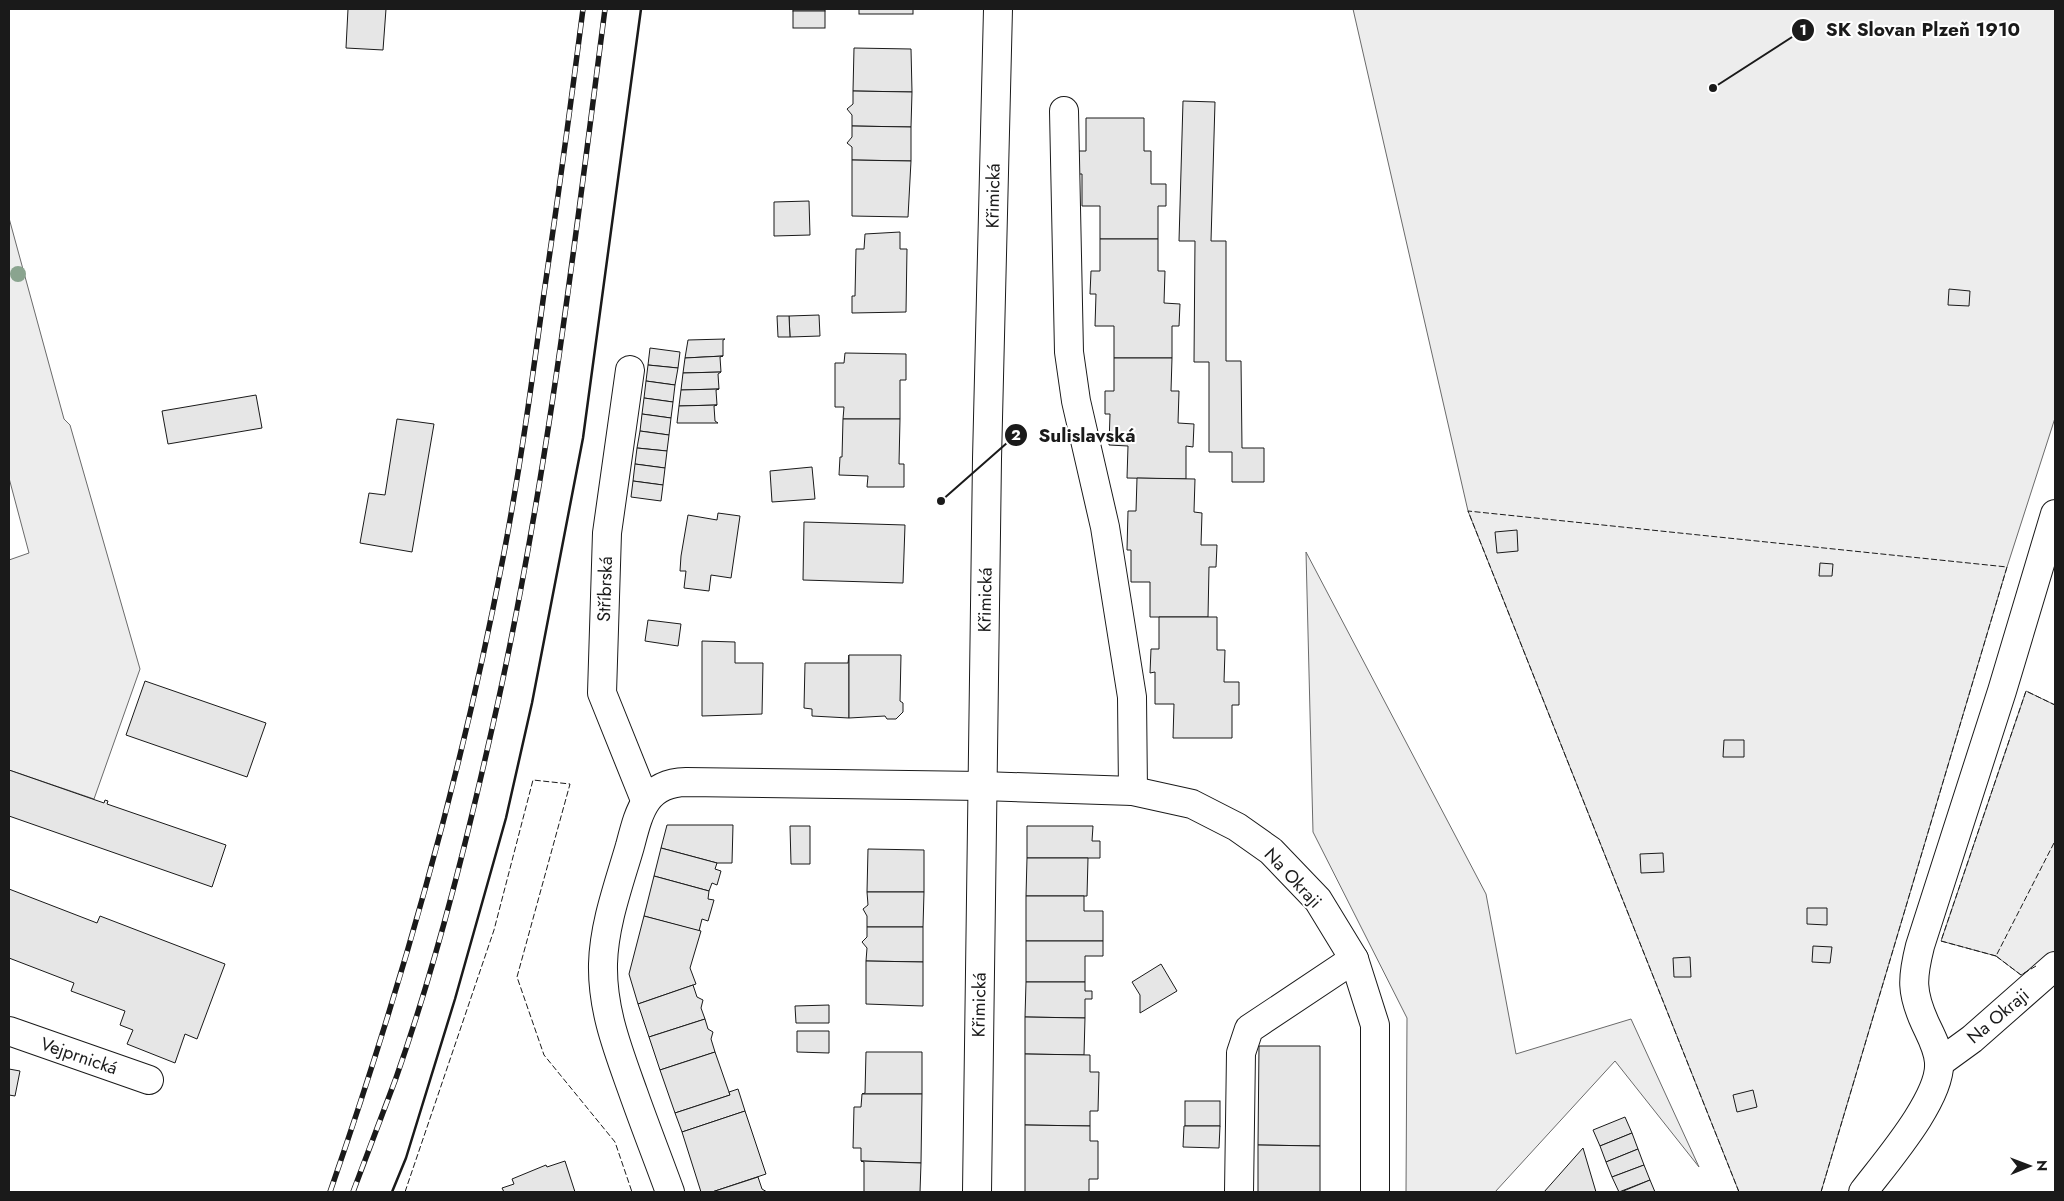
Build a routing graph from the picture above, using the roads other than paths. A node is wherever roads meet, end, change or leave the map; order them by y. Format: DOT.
graph roads {
  1 [pos="998,9"];
  2 [pos="1064,111"];
  3 [pos="630,370"];
  4 [pos="2055,514"];
  5 [pos="982,786"];
  6 [pos="1133,791"];
  7 [pos="645,800"];
  8 [pos="1354,959"];
  9 [pos="2055,966"];
  10 [pos="9,1031"];
  11 [pos="1939,1063"];
  12 [pos="149,1080"];
  13 [pos="670,1192"];
  14 [pos="977,1192"];
  15 [pos="1239,1192"];
  16 [pos="1376,1192"];
  17 [pos="1863,1192"];
  1 -- 5 [label="street, Křimická"];
  2 -- 6 [label="street"];
  3 -- 7 [label="street, Stříbrská"];
  4 -- 11 [label="street"];
  5 -- 6 [label="street, Na Okraji"];
  5 -- 7 [label="street, Na Okraji"];
  5 -- 14 [label="street, Křimická"];
  6 -- 8 [label="street, Na Okraji"];
  7 -- 13 [label="street"];
  8 -- 15 [label="street"];
  8 -- 16 [label="street, Na Okraji"];
  9 -- 11 [label="street, Na Okraji"];
  10 -- 12 [label="street, Vejprnická"];
  11 -- 17 [label="street"];
}
